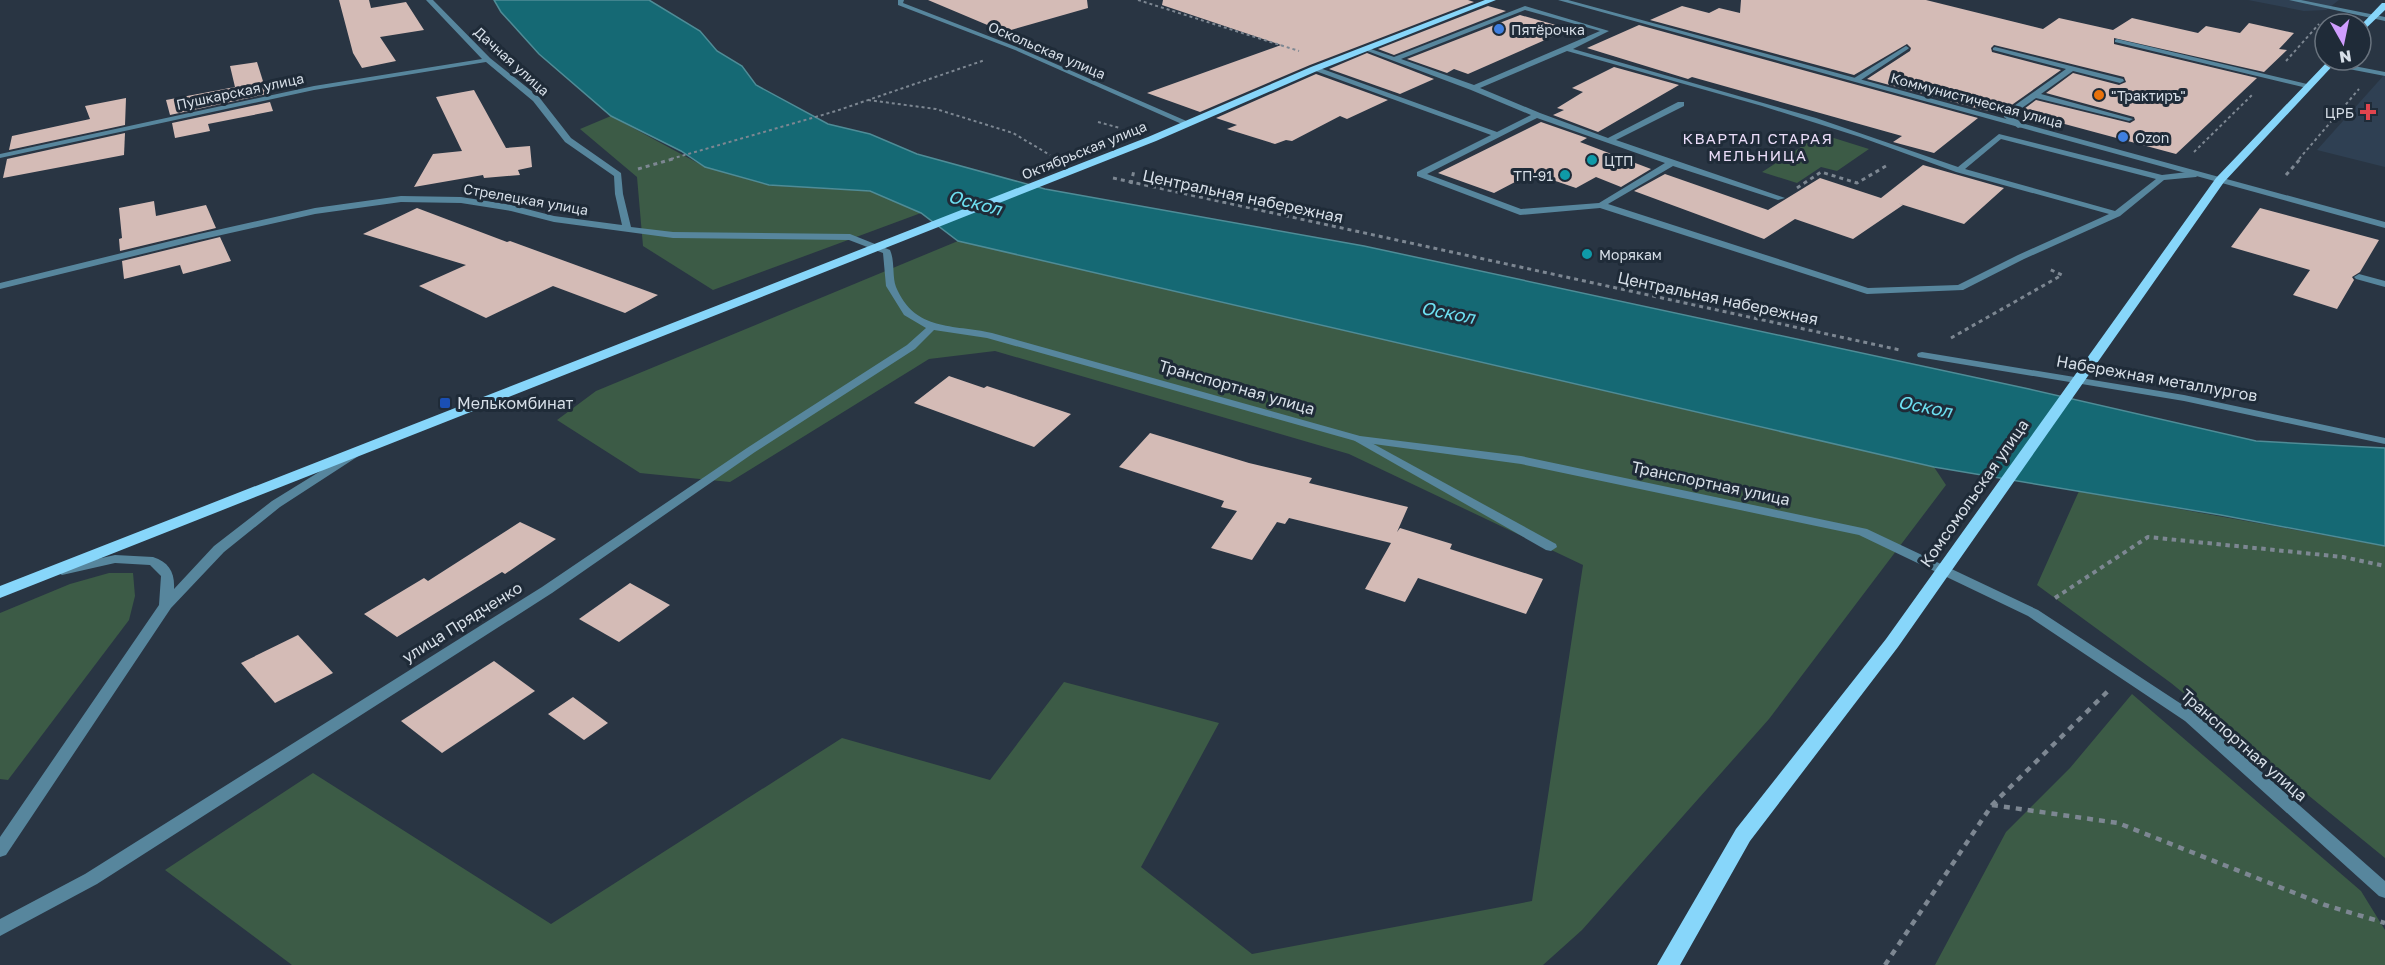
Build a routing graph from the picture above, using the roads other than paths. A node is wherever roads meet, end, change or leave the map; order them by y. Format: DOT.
graph roads {
  1 [pos="429,0"];
  2 [pos="914,0"];
  3 [pos="1492,0"];
  4 [pos="1561,0"];
  5 [pos="2292,0"];
  6 [pos="900,2"];
  7 [pos="1525,4"];
  8 [pos="2385,5"];
  9 [pos="2348,12"];
  10 [pos="2373,17"];
  11 [pos="2385,20"];
  12 [pos="2117,41"];
  13 [pos="1906,48"];
  14 [pos="1365,49"];
  15 [pos="1566,49"];
  16 [pos="1995,50"];
  17 [pos="1396,59"];
  18 [pos="487,60"];
  19 [pos="1314,69"];
  20 [pos="2071,69"];
  21 [pos="2322,72"];
  22 [pos="1855,80"];
  23 [pos="2120,81"];
  24 [pos="2307,86"];
  25 [pos="1474,88"];
  26 [pos="2035,95"];
  27 [pos="1681,104"];
  28 [pos="1537,115"];
  29 [pos="2129,119"];
  30 [pos="1187,123"];
  31 [pos="2020,126"];
  32 [pos="1496,134"];
  33 [pos="1608,141"];
  34 [pos="0,156"];
  35 [pos="1672,163"];
  36 [pos="1959,170"];
  37 [pos="2196,174"];
  38 [pos="2162,178"];
  39 [pos="2220,180"];
  40 [pos="1781,198"];
  41 [pos="1601,205"];
  42 [pos="2117,214"];
  43 [pos="2385,225"];
  44 [pos="627,229"];
  45 [pos="2359,277"];
  46 [pos="2385,284"];
  47 [pos="0,286"];
  48 [pos="932,327"];
  49 [pos="1922,355"];
  50 [pos="1359,439"];
  51 [pos="2385,441"];
  52 [pos="361,450"];
  53 [pos="1551,547"];
  54 [pos="44,575"];
  55 [pos="0,592"];
  56 [pos="166,605"];
  57 [pos="0,850"];
  58 [pos="2385,891"];
  59 [pos="0,928"];
  60 [pos="1668,965"];
  1 -- 18 [label="street, Дачная улица"];
  2 -- 6 [label="street"];
  3 -- 14 [label="main road, Октябрьская улица"];
  4 -- 22 [label="street, Коммунистическая улица"];
  5 -- 9 [label="street"];
  6 -- 30 [label="street, Оскольская улица"];
  7 -- 15 [label="street"];
  7 -- 17 [label="street"];
  8 -- 10 [label="main road"];
  10 -- 11 [label="street"];
  12 -- 24 [label="street"];
  13 -- 22 [label="street"];
  14 -- 17 [label="street"];
  14 -- 19 [label="main road, Октябрьская улица"];
  15 -- 25 [label="street"];
  15 -- 36 [label="street"];
  16 -- 20 [label="street"];
  17 -- 25 [label="street"];
  18 -- 34 [label="street, Пушкарская улица"];
  18 -- 44 [label="street, Дачная улица"];
  19 -- 30 [label="main road, Октябрьская улица"];
  19 -- 32 [label="street"];
  20 -- 23 [label="street"];
  20 -- 26 [label="street"];
  21 -- 24 [label="main road, Комсомольская улица"];
  22 -- 31 [label="street, Коммунистическая улица"];
  24 -- 39 [label="main road, Комсомольская улица"];
  25 -- 28 [label="street"];
  26 -- 29 [label="street"];
  26 -- 31 [label="street"];
  27 -- 33 [label="street"];
  28 -- 32 [label="street"];
  28 -- 33 [label="street"];
  30 -- 52 [label="main road, Октябрьская улица"];
  31 -- 37 [label="street, Коммунистическая улица"];
  32 -- 41 [label="street"];
  33 -- 35 [label="street"];
  35 -- 40 [label="street"];
  35 -- 41 [label="street"];
  36 -- 38 [label="street"];
  36 -- 42 [label="street"];
  37 -- 38 [label="street"];
  37 -- 39 [label="street, Коммунистическая улица"];
  38 -- 42 [label="street"];
  39 -- 43 [label="street, Коммунистическая улица"];
  39 -- 60 [label="main road, Комсомольская улица"];
  41 -- 42 [label="street"];
  44 -- 47 [label="street, Стрелецкая улица"];
  44 -- 48 [label="street, Стрелецкая улица"];
  45 -- 46 [label="street"];
  48 -- 50 [label="street, Транспортная улица"];
  48 -- 59 [label="street, улица Прядченко"];
  49 -- 51 [label="street, Набережная металлургов"];
  50 -- 53 [label="street"];
  50 -- 58 [label="street, Транспортная улица"];
  52 -- 54 [label="main road"];
  52 -- 56 [label="street"];
  54 -- 55 [label="main road"];
  54 -- 56 [label="street"];
  56 -- 57 [label="street"];
}
